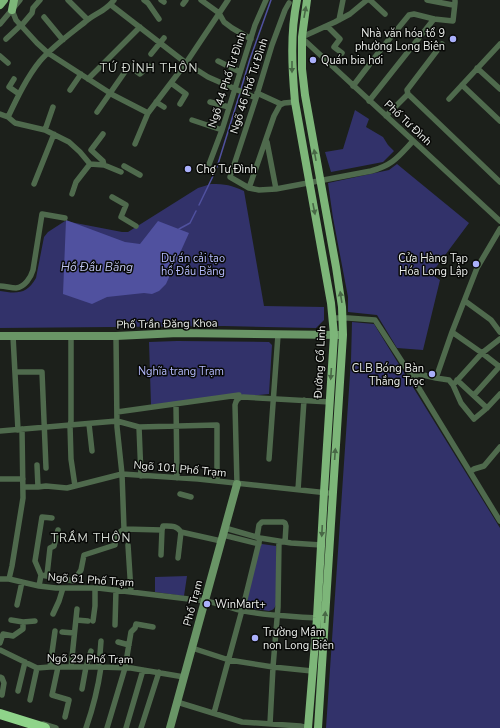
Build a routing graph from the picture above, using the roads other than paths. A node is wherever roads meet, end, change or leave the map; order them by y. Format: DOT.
graph roads {
  1 [pos="4,0"];
  2 [pos="14,0"];
  3 [pos="20,0"];
  4 [pos="40,0"];
  5 [pos="68,0"];
  6 [pos="144,0"];
  7 [pos="201,0"];
  8 [pos="228,0"];
  9 [pos="266,0"];
  10 [pos="297,0"];
  11 [pos="307,0"];
  12 [pos="369,0"];
  13 [pos="427,0"];
  14 [pos="288,1"];
  15 [pos="344,1"];
  16 [pos="113,2"];
  17 [pos="455,2"];
  18 [pos="0,5"];
  19 [pos="12,10"];
  20 [pos="219,13"];
  21 [pos="385,14"];
  22 [pos="294,16"];
  23 [pos="44,17"];
  24 [pos="434,19"];
  25 [pos="87,20"];
  26 [pos="159,20"];
  27 [pos="339,20"];
  28 [pos="0,24"];
  29 [pos="21,25"];
  30 [pos="328,26"];
  31 [pos="140,27"];
  32 [pos="164,38"];
  33 [pos="302,38"];
  34 [pos="6,39"];
  35 [pos="251,39"];
  36 [pos="63,40"];
  37 [pos="161,43"];
  38 [pos="442,44"];
  39 [pos="500,44"];
  40 [pos="48,53"];
  41 [pos="342,53"];
  42 [pos="152,54"];
  43 [pos="0,56"];
  44 [pos="218,61"];
  45 [pos="8,63"];
  46 [pos="186,63"];
  47 [pos="152,68"];
  48 [pos="478,68"];
  49 [pos="240,72"];
  50 [pos="81,74"];
  51 [pos="14,79"];
  52 [pos="88,79"];
  53 [pos="170,83"];
  54 [pos="462,85"];
  55 [pos="353,86"];
  56 [pos="500,89"];
  57 [pos="70,90"];
  58 [pos="238,91"];
  59 [pos="110,93"];
  60 [pos="19,94"];
  61 [pos="408,94"];
  62 [pos="257,95"];
  63 [pos="450,99"];
  64 [pos="369,101"];
  65 [pos="156,102"];
  66 [pos="210,102"];
  67 [pos="295,102"];
  68 [pos="180,104"];
  69 [pos="281,104"];
  70 [pos="53,107"];
  71 [pos="229,107"];
  72 [pos="164,108"];
  73 [pos="97,112"];
  74 [pos="148,113"];
  75 [pos="0,114"];
  76 [pos="386,116"];
  77 [pos="8,117"];
  78 [pos="192,120"];
  79 [pos="500,121"];
  80 [pos="45,130"];
  81 [pos="222,130"];
  82 [pos="54,134"];
  83 [pos="103,134"];
  84 [pos="266,140"];
  85 [pos="413,141"];
  86 [pos="135,144"];
  87 [pos="90,164"];
  88 [pos="104,165"];
  89 [pos="124,166"];
  90 [pos="208,167"];
  91 [pos="121,172"];
  92 [pos="140,175"];
  93 [pos="320,181"];
  94 [pos="500,182"];
  95 [pos="309,183"];
  96 [pos="34,184"];
  97 [pos="249,188"];
  98 [pos="276,189"];
  99 [pos="72,194"];
  100 [pos="112,197"];
  101 [pos="65,218"];
  102 [pos="500,222"];
  103 [pos="136,226"];
  104 [pos="500,229"];
  105 [pos="0,286"];
  106 [pos="465,301"];
  107 [pos="333,318"];
  108 [pos="343,318"];
  109 [pos="452,332"];
  110 [pos="500,332"];
  111 [pos="278,335"];
  112 [pos="334,335"];
  113 [pos="0,336"];
  114 [pos="13,336"];
  115 [pos="71,336"];
  116 [pos="116,336"];
  117 [pos="343,336"];
  118 [pos="500,339"];
  119 [pos="482,353"];
  120 [pos="500,367"];
  121 [pos="15,372"];
  122 [pos="412,377"];
  123 [pos="436,378"];
  124 [pos="455,382"];
  125 [pos="500,394"];
  126 [pos="239,395"];
  127 [pos="474,395"];
  128 [pos="273,398"];
  129 [pos="304,400"];
  130 [pos="330,402"];
  131 [pos="176,404"];
  132 [pos="487,408"];
  133 [pos="117,412"];
  134 [pos="117,421"];
  135 [pos="90,424"];
  136 [pos="70,425"];
  137 [pos="176,426"];
  138 [pos="139,427"];
  139 [pos="44,428"];
  140 [pos="20,430"];
  141 [pos="0,431"];
  142 [pos="500,447"];
  143 [pos="92,451"];
  144 [pos="269,459"];
  145 [pos="38,465"];
  146 [pos="46,468"];
  147 [pos="470,472"];
  148 [pos="122,474"];
  149 [pos="141,476"];
  150 [pos="177,478"];
  151 [pos="0,479"];
  152 [pos="23,479"];
  153 [pos="217,481"];
  154 [pos="237,484"];
  155 [pos="75,486"];
  156 [pos="23,487"];
  157 [pos="38,487"];
  158 [pos="298,490"];
  159 [pos="324,492"];
  160 [pos="333,493"];
  161 [pos="180,494"];
  162 [pos="191,497"];
  163 [pos="52,518"];
  164 [pos="500,520"];
  165 [pos="124,529"];
  166 [pos="58,530"];
  167 [pos="162,530"];
  168 [pos="181,532"];
  169 [pos="223,535"];
  170 [pos="258,540"];
  171 [pos="282,542"];
  172 [pos="128,545"];
  173 [pos="321,545"];
  174 [pos="161,555"];
  175 [pos="178,558"];
  176 [pos="44,575"];
  177 [pos="0,579"];
  178 [pos="9,579"];
  179 [pos="22,582"];
  180 [pos="39,586"];
  181 [pos="63,588"];
  182 [pos="95,588"];
  183 [pos="116,590"];
  184 [pos="132,592"];
  185 [pos="205,601"];
  186 [pos="17,605"];
  187 [pos="77,609"];
  188 [pos="242,610"];
  189 [pos="53,614"];
  190 [pos="277,616"];
  191 [pos="317,618"];
  192 [pos="11,620"];
  193 [pos="76,620"];
  194 [pos="35,621"];
  195 [pos="23,622"];
  196 [pos="115,625"];
  197 [pos="153,627"];
  198 [pos="55,631"];
  199 [pos="62,632"];
  200 [pos="74,633"];
  201 [pos="101,640"];
  202 [pos="118,642"];
  203 [pos="0,643"];
  204 [pos="129,645"];
  205 [pos="192,648"];
  206 [pos="0,650"];
  207 [pos="91,651"];
  208 [pos="318,655"];
  209 [pos="229,660"];
  210 [pos="25,662"];
  211 [pos="50,667"];
  212 [pos="58,667"];
  213 [pos="71,667"];
  214 [pos="86,667"];
  215 [pos="100,667"];
  216 [pos="273,667"];
  217 [pos="37,668"];
  218 [pos="125,668"];
  219 [pos="143,670"];
  220 [pos="312,671"];
  221 [pos="158,672"];
  222 [pos="0,677"];
  223 [pos="184,677"];
  224 [pos="82,689"];
  225 [pos="18,691"];
  226 [pos="0,694"];
  227 [pos="30,700"];
  228 [pos="177,702"];
  229 [pos="0,710"];
  230 [pos="214,713"];
  231 [pos="0,714"];
  232 [pos="65,717"];
  233 [pos="0,720"];
  234 [pos="270,724"];
  235 [pos="24,728"];
  236 [pos="45,728"];
  237 [pos="56,728"];
  238 [pos="86,728"];
  239 [pos="107,728"];
  240 [pos="126,728"];
  241 [pos="141,728"];
  242 [pos="170,728"];
  243 [pos="308,728"];
  244 [pos="313,728"];
  245 [pos="318,728"];
  1 -- 18 [label="main road"];
  2 -- 19 [label="main road"];
  3 -- 19 [label="street"];
  4 -- 29 [label="street"];
  5 -- 25 [label="street"];
  6 -- 26 [label="street"];
  7 -- 20 [label="street"];
  8 -- 20 [label="street"];
  9 -- 35 [label="street, Ngõ 44 Phố Tư Đình"];
  10 -- 22 [label="main road, Đường Cổ Linh"];
  33 -- 11 [label="main road, Đường Cổ Linh, one-way"];
  12 -- 21 [label="street"];
  12 -- 27 [label="street"];
  13 -- 17 [label="street"];
  14 -- 22 [label="street"];
  14 -- 62 [label="street, Ngõ 46 Phố Tư Đình"];
  15 -- 27 [label="street"];
  16 -- 25 [label="street"];
  16 -- 31 [label="street"];
  17 -- 24 [label="street"];
  19 -- 28 [label="street"];
  19 -- 29 [label="street"];
  20 -- 35 [label="street"];
  20 -- 46 [label="street"];
  22 -- 67 [label="main road, Đường Cổ Linh, one-way"];
  23 -- 36 [label="street"];
  24 -- 55 [label="street"];
  24 -- 64 [label="street"];
  25 -- 36 [label="street"];
  27 -- 30 [label="street"];
  29 -- 34 [label="street"];
  29 -- 40 [label="street"];
  30 -- 33 [label="street"];
  30 -- 41 [label="street"];
  31 -- 37 [label="street"];
  31 -- 52 [label="street"];
  32 -- 37 [label="street"];
  33 -- 55 [label="street, Phố Tư Đình"];
  93 -- 33 [label="main road, Đường Cổ Linh, one-way"];
  35 -- 49 [label="street, Ngõ 44 Phố Tư Đình"];
  36 -- 40 [label="street"];
  37 -- 42 [label="street"];
  37 -- 46 [label="street"];
  38 -- 61 [label="street"];
  39 -- 48 [label="street"];
  40 -- 50 [label="street"];
  40 -- 60 [label="street"];
  43 -- 45 [label="street"];
  44 -- 49 [label="street"];
  46 -- 53 [label="street"];
  46 -- 58 [label="street"];
  47 -- 59 [label="street"];
  48 -- 54 [label="street"];
  48 -- 56 [label="street"];
  49 -- 58 [label="street, Ngõ 44 Phố Tư Đình"];
  50 -- 52 [label="street"];
  50 -- 57 [label="street"];
  51 -- 60 [label="street"];
  52 -- 59 [label="street"];
  53 -- 65 [label="street"];
  53 -- 68 [label="street"];
  54 -- 63 [label="street"];
  54 -- 79 [label="street"];
  55 -- 64 [label="street, Phố Tư Đình"];
  58 -- 62 [label="street"];
  58 -- 71 [label="street, Ngõ 44 Phố Tư Đình"];
  59 -- 73 [label="street"];
  59 -- 74 [label="street"];
  60 -- 77 [label="street"];
  61 -- 76 [label="street"];
  61 -- 94 [label="street"];
  62 -- 69 [label="street"];
  62 -- 97 [label="street, Ngõ 46 Phố Tư Đình"];
  64 -- 76 [label="street, Phố Tư Đình"];
  65 -- 72 [label="street"];
  65 -- 74 [label="street"];
  66 -- 71 [label="street"];
  67 -- 69 [label="street"];
  67 -- 95 [label="main road, Đường Cổ Linh"];
  69 -- 84 [label="street"];
  70 -- 80 [label="street"];
  71 -- 81 [label="street, Ngõ 44 Phố Tư Đình"];
  74 -- 86 [label="street"];
  75 -- 77 [label="street"];
  76 -- 85 [label="street, Phố Tư Đình"];
  77 -- 80 [label="street"];
  78 -- 81 [label="street"];
  80 -- 82 [label="street"];
  81 -- 90 [label="street, Ngõ 44 Phố Tư Đình"];
  82 -- 87 [label="street"];
  82 -- 96 [label="street"];
  83 -- 88 [label="street"];
  84 -- 97 [label="street"];
  84 -- 98 [label="street"];
  85 -- 93 [label="street"];
  85 -- 102 [label="street, Phố Tư Đình"];
  87 -- 88 [label="street"];
  87 -- 99 [label="street"];
  88 -- 91 [label="street"];
  89 -- 92 [label="street"];
  93 -- 95 [label="street"];
  108 -- 93 [label="main road, Đường Cổ Linh, one-way"];
  95 -- 98 [label="street"];
  95 -- 107 [label="main road, Đường Cổ Linh, one-way"];
  97 -- 98 [label="street"];
  100 -- 103 [label="street"];
  101 -- 105 [label="street"];
  104 -- 106 [label="street"];
  106 -- 109 [label="street"];
  106 -- 110 [label="street"];
  107 -- 108 [label="street"];
  107 -- 112 [label="main road, Đường Cổ Linh"];
  108 -- 117 [label="main road, Đường Cổ Linh"];
  108 -- 122 [label="street"];
  109 -- 119 [label="street"];
  109 -- 123 [label="street"];
  111 -- 112 [label="street, Phố Trần Đăng Khoa"];
  111 -- 116 [label="street, Phố Trần Đăng Khoa"];
  111 -- 128 [label="street"];
  112 -- 117 [label="street, Phố Trần Đăng Khoa"];
  112 -- 130 [label="main road, Đường Cổ Linh, one-way"];
  113 -- 114 [label="street, Phố Trần Đăng Khoa"];
  114 -- 115 [label="street, Phố Trần Đăng Khoa"];
  114 -- 121 [label="street"];
  115 -- 116 [label="street, Phố Trần Đăng Khoa"];
  115 -- 136 [label="street"];
  116 -- 133 [label="street"];
  160 -- 117 [label="main road, Đường Cổ Linh, one-way"];
  118 -- 119 [label="street"];
  119 -- 120 [label="street"];
  119 -- 124 [label="street"];
  120 -- 127 [label="street"];
  121 -- 139 [label="street"];
  121 -- 140 [label="street"];
  122 -- 123 [label="street"];
  122 -- 147 [label="street"];
  123 -- 124 [label="street"];
  124 -- 127 [label="street"];
  124 -- 132 [label="street"];
  125 -- 132 [label="street"];
  126 -- 131 [label="street"];
  127 -- 132 [label="street"];
  128 -- 129 [label="street"];
  128 -- 144 [label="street"];
  128 -- 154 [label="street"];
  129 -- 130 [label="street"];
  129 -- 158 [label="street"];
  130 -- 159 [label="main road, Đường Cổ Linh"];
  131 -- 133 [label="street"];
  131 -- 137 [label="street"];
  133 -- 134 [label="street"];
  134 -- 135 [label="street"];
  134 -- 138 [label="street"];
  134 -- 148 [label="street"];
  135 -- 136 [label="street"];
  135 -- 143 [label="street"];
  136 -- 139 [label="street"];
  136 -- 155 [label="street"];
  137 -- 138 [label="street"];
  137 -- 150 [label="street"];
  137 -- 153 [label="street"];
  138 -- 149 [label="street"];
  139 -- 140 [label="street"];
  139 -- 146 [label="street"];
  140 -- 141 [label="street"];
  140 -- 152 [label="street"];
  142 -- 147 [label="street"];
  145 -- 157 [label="street"];
  147 -- 164 [label="street"];
  148 -- 149 [label="street, Ngõ 101 Phố Trạm"];
  148 -- 155 [label="street"];
  148 -- 165 [label="street"];
  149 -- 150 [label="street, Ngõ 101 Phố Trạm"];
  150 -- 153 [label="street, Ngõ 101 Phố Trạm"];
  151 -- 152 [label="street"];
  152 -- 156 [label="street"];
  153 -- 154 [label="street, Ngõ 101 Phố Trạm"];
  154 -- 158 [label="street, Ngõ 101 Phố Trạm"];
  154 -- 169 [label="street, Phố Trạm"];
  155 -- 157 [label="street"];
  156 -- 157 [label="street"];
  156 -- 178 [label="street"];
  158 -- 159 [label="street, Ngõ 101 Phố Trạm"];
  159 -- 160 [label="street, Ngõ 101 Phố Trạm"];
  159 -- 173 [label="main road, Đường Cổ Linh, one-way"];
  208 -- 160 [label="main road, Đường Cổ Linh, one-way"];
  161 -- 162 [label="street"];
  163 -- 176 [label="street"];
  165 -- 167 [label="street"];
  165 -- 176 [label="street"];
  166 -- 176 [label="street"];
  167 -- 168 [label="street"];
  167 -- 174 [label="street"];
  168 -- 169 [label="street"];
  168 -- 175 [label="street"];
  169 -- 170 [label="street"];
  169 -- 185 [label="street, Phố Trạm"];
  170 -- 171 [label="street"];
  170 -- 171 [label="street"];
  170 -- 188 [label="street"];
  171 -- 173 [label="street"];
  171 -- 190 [label="street"];
  172 -- 184 [label="street"];
  173 -- 191 [label="main road, Đường Cổ Linh"];
  176 -- 180 [label="street"];
  177 -- 178 [label="street, Ngõ 61 Phố Trạm"];
  178 -- 179 [label="street, Ngõ 61 Phố Trạm"];
  179 -- 180 [label="street, Ngõ 61 Phố Trạm"];
  179 -- 186 [label="street"];
  180 -- 181 [label="street, Ngõ 61 Phố Trạm"];
  181 -- 182 [label="street, Ngõ 61 Phố Trạm"];
  181 -- 189 [label="street"];
  182 -- 183 [label="street, Ngõ 61 Phố Trạm"];
  182 -- 193 [label="street"];
  183 -- 184 [label="street, Ngõ 61 Phố Trạm"];
  183 -- 196 [label="street"];
  184 -- 185 [label="street, Ngõ 61 Phố Trạm"];
  185 -- 188 [label="street, Ngõ 61 Phố Trạm"];
  185 -- 205 [label="street, Phố Trạm"];
  187 -- 193 [label="street"];
  188 -- 190 [label="street, Ngõ 61 Phố Trạm"];
  188 -- 209 [label="street"];
  190 -- 191 [label="street, Ngõ 61 Phố Trạm"];
  190 -- 216 [label="street"];
  191 -- 208 [label="main road, Đường Cổ Linh"];
  192 -- 195 [label="street"];
  193 -- 200 [label="street"];
  194 -- 195 [label="street"];
  195 -- 203 [label="street"];
  197 -- 204 [label="street"];
  198 -- 211 [label="street"];
  199 -- 200 [label="street"];
  200 -- 213 [label="street"];
  201 -- 215 [label="street"];
  202 -- 204 [label="street"];
  204 -- 218 [label="street"];
  205 -- 209 [label="street"];
  205 -- 223 [label="street, Phố Trạm"];
  206 -- 210 [label="street, Ngõ 29 Phố Trạm"];
  207 -- 214 [label="street"];
  208 -- 220 [label="main road, Đường Cổ Linh"];
  208 -- 244 [label="main road"];
  208 -- 245 [label="main road, Đường Cổ Linh"];
  209 -- 216 [label="street"];
  209 -- 230 [label="street"];
  210 -- 217 [label="street, Ngõ 29 Phố Trạm"];
  210 -- 225 [label="street"];
  211 -- 212 [label="street, Ngõ 29 Phố Trạm"];
  211 -- 217 [label="street, Ngõ 29 Phố Trạm"];
  212 -- 213 [label="street, Ngõ 29 Phố Trạm"];
  212 -- 232 [label="street"];
  213 -- 214 [label="street, Ngõ 29 Phố Trạm"];
  214 -- 215 [label="street, Ngõ 29 Phố Trạm"];
  214 -- 224 [label="street"];
  215 -- 218 [label="street, Ngõ 29 Phố Trạm"];
  215 -- 238 [label="street"];
  216 -- 220 [label="street"];
  216 -- 234 [label="street"];
  217 -- 227 [label="street"];
  218 -- 219 [label="street, Ngõ 29 Phố Trạm"];
  218 -- 239 [label="street"];
  219 -- 221 [label="street, Ngõ 29 Phố Trạm"];
  219 -- 240 [label="street"];
  220 -- 243 [label="main road, Đường Cổ Linh"];
  221 -- 223 [label="street, Ngõ 29 Phố Trạm"];
  221 -- 241 [label="street"];
  222 -- 226 [label="street"];
  223 -- 228 [label="street, Phố Trạm"];
  228 -- 230 [label="street"];
  228 -- 242 [label="street, Phố Trạm"];
  229 -- 237 [label="street"];
  230 -- 234 [label="street"];
  231 -- 236 [label="highway"];
  233 -- 235 [label="highway"];
  234 -- 243 [label="street"];
}
